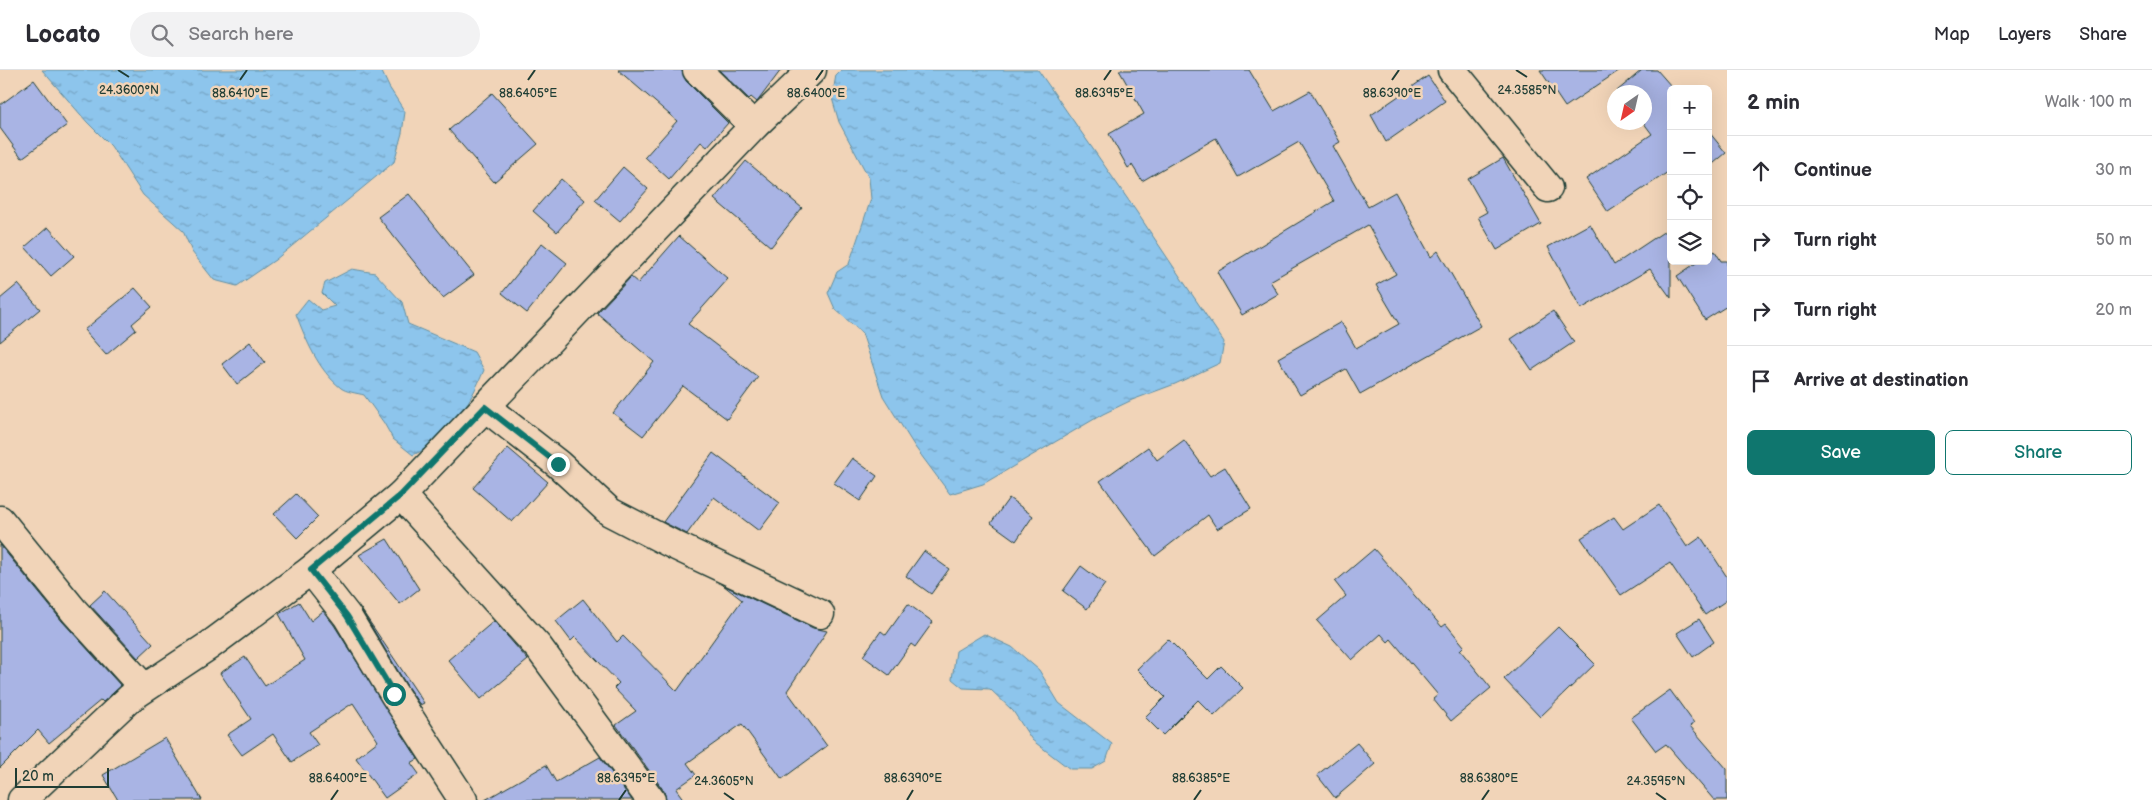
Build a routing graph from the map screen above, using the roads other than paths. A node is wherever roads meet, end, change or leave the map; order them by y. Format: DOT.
graph roads {
  1 [pos="696,70"];
  2 [pos="812,70"];
  3 [pos="1452,70"];
  4 [pos="754,126"];
  5 [pos="1548,188"];
  6 [pos="485,407"];
  7 [pos="401,495"];
  8 [pos="0,520"];
  9 [pos="311,570"];
  10 [pos="820,614"];
  11 [pos="144,688"];
  12 [pos="27,798"];
  13 [pos="463,800"];
  14 [pos="650,800"];
  1 -- 4 [label="street"];
  2 -- 4 [label="street"];
  3 -- 5 [label="street"];
  4 -- 6 [label="street"];
  6 -- 7 [label="street"];
  6 -- 10 [label="street"];
  7 -- 9 [label="street"];
  7 -- 14 [label="street"];
  8 -- 11 [label="street"];
  9 -- 11 [label="street"];
  9 -- 13 [label="street"];
  11 -- 12 [label="street"];
}
